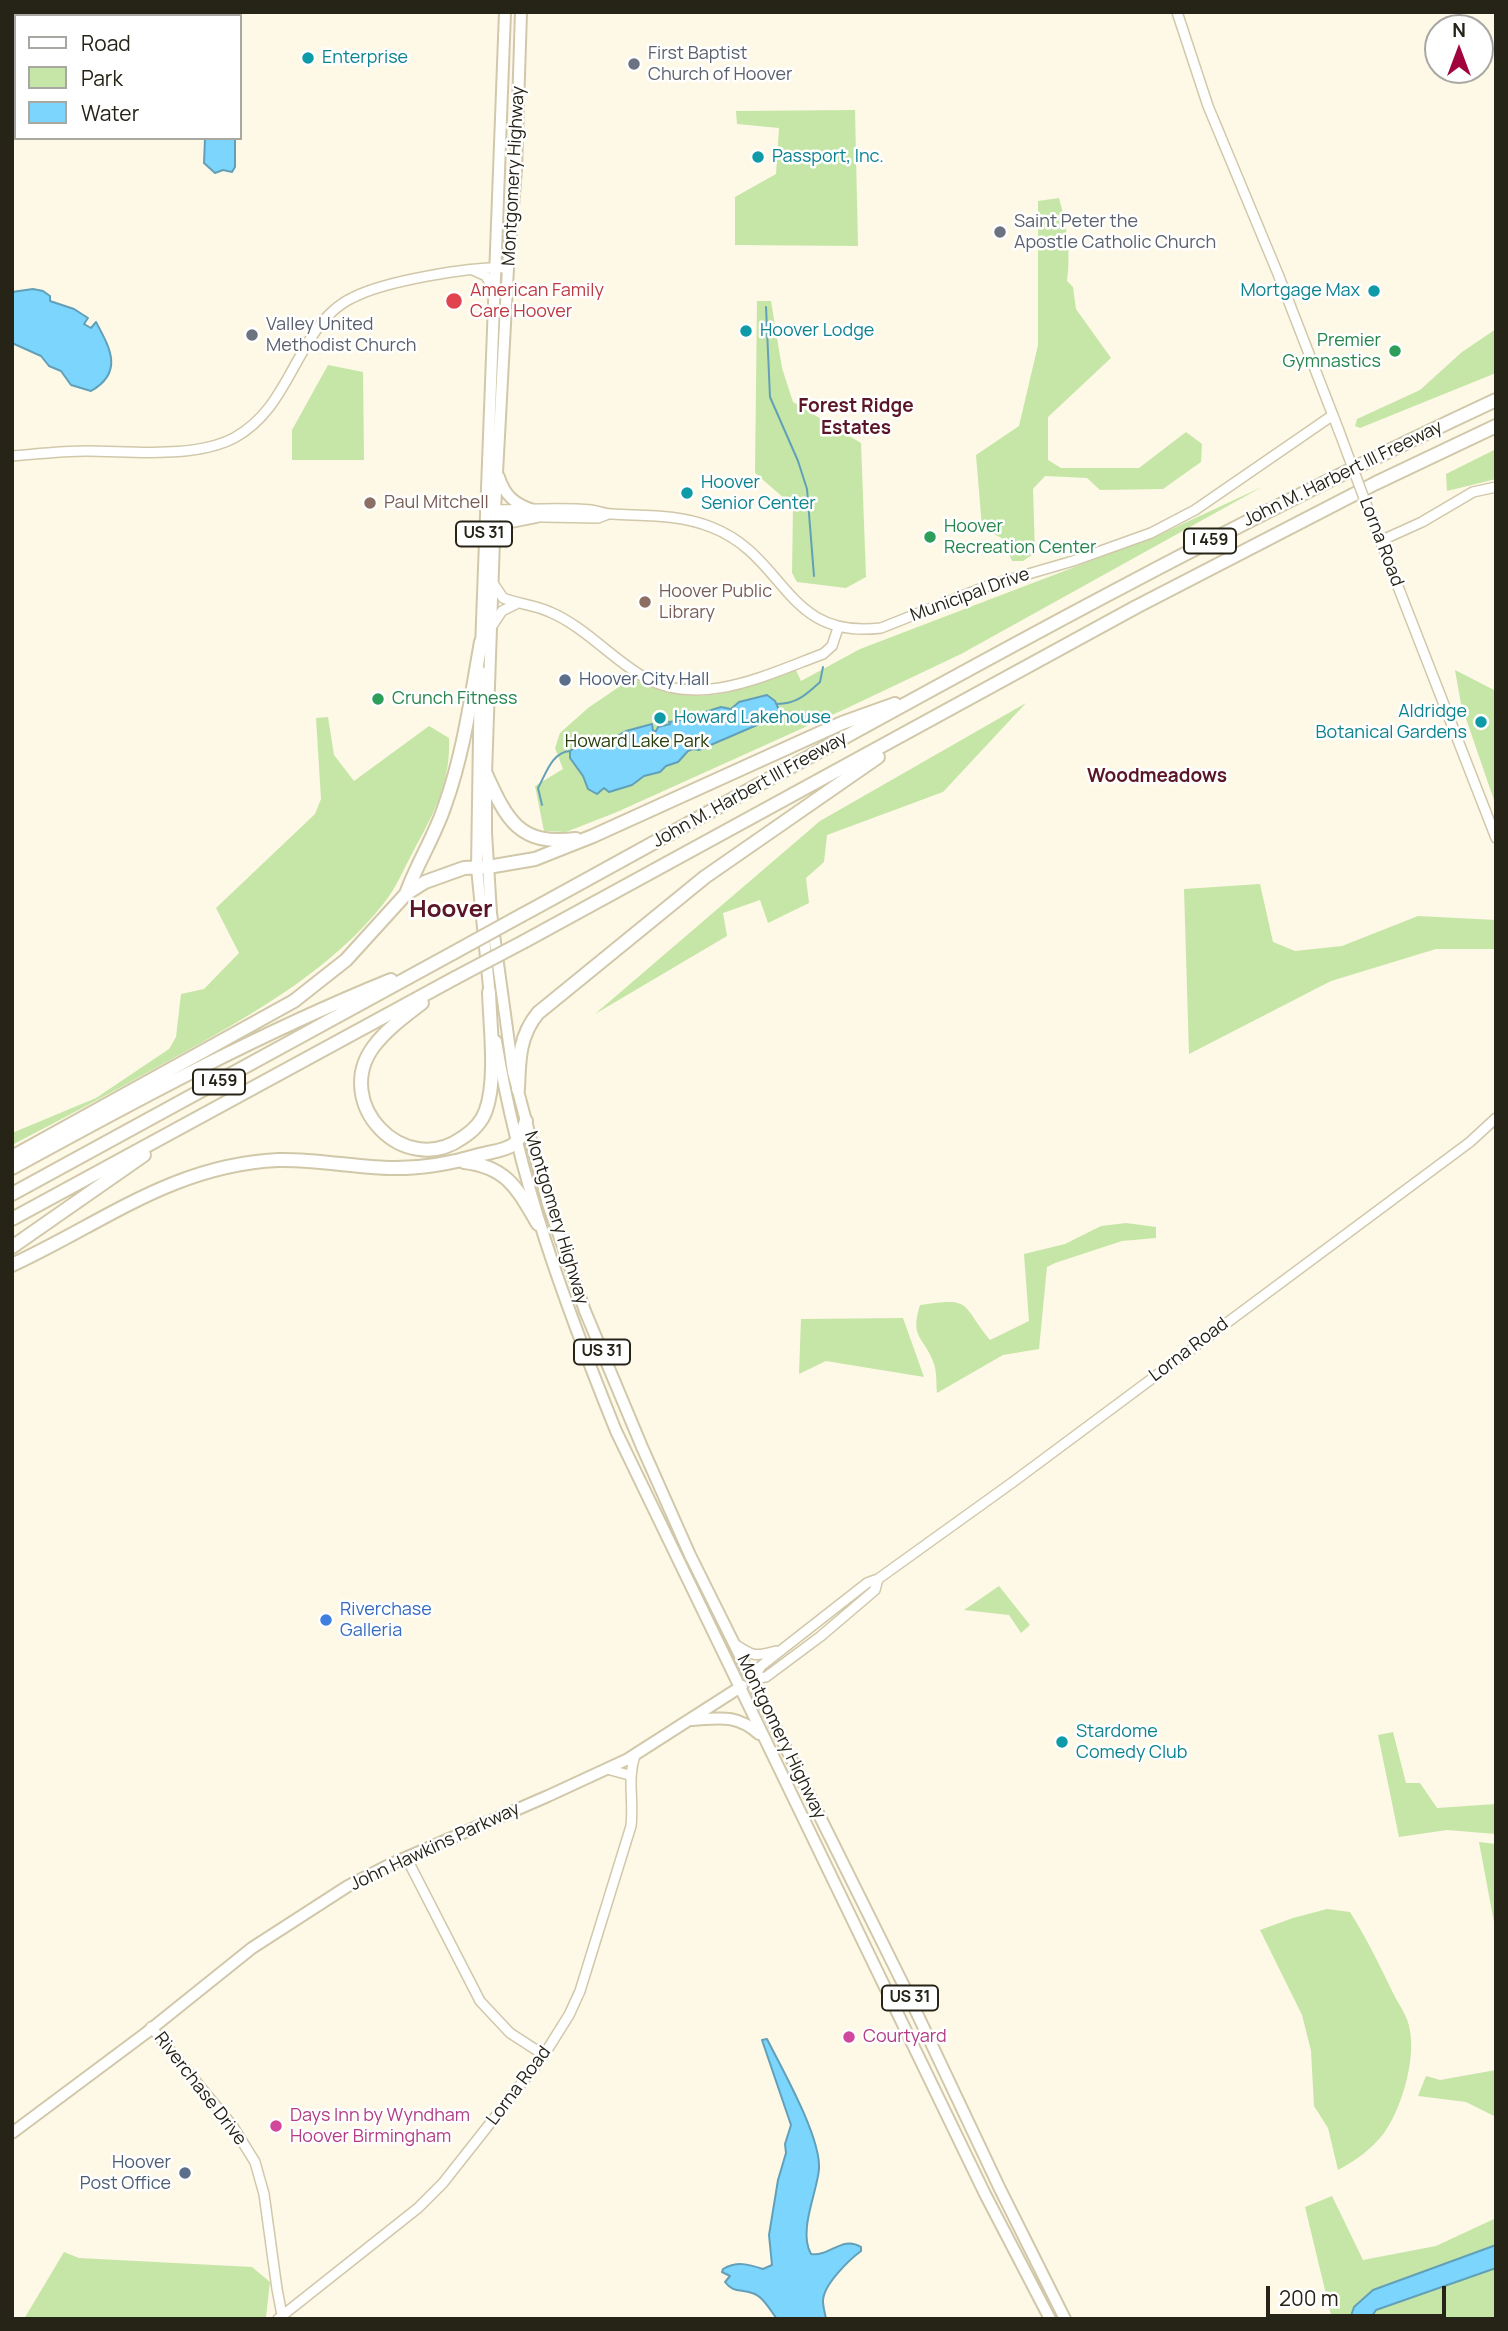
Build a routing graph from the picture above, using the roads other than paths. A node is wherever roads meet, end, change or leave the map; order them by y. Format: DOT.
graph roads {
  1 [pos="505,12"];
  2 [pos="522,12"];
  3 [pos="1177,12"];
  4 [pos="495,267"];
  5 [pos="508,268"];
  6 [pos="472,270"];
  7 [pos="495,292"];
  8 [pos="1496,400"];
  9 [pos="1332,415"];
  10 [pos="1496,426"];
  11 [pos="12,456"];
  12 [pos="497,471"];
  13 [pos="1496,487"];
  14 [pos="491,513"];
  15 [pos="534,513"];
  16 [pos="1380,541"];
  17 [pos="494,543"];
  18 [pos="493,583"];
  19 [pos="516,604"];
  20 [pos="492,626"];
  21 [pos="838,628"];
  22 [pos="481,642"];
  23 [pos="928,692"];
  24 [pos="941,715"];
  25 [pos="486,774"];
  26 [pos="593,836"];
  27 [pos="1496,838"];
  28 [pos="483,868"];
  29 [pos="406,894"];
  30 [pos="425,969"];
  31 [pos="453,979"];
  32 [pos="489,992"];
  33 [pos="518,1089"];
  34 [pos="248,1090"];
  35 [pos="1496,1118"];
  36 [pos="526,1121"];
  37 [pos="516,1143"];
  38 [pos="12,1157"];
  39 [pos="457,1161"];
  40 [pos="12,1168"];
  41 [pos="12,1194"];
  42 [pos="12,1219"];
  43 [pos="538,1224"];
  44 [pos="12,1247"];
  45 [pos="12,1265"];
  46 [pos="556,1275"];
  47 [pos="573,1278"];
  48 [pos="878,1579"];
  49 [pos="736,1645"];
  50 [pos="781,1650"];
  51 [pos="753,1678"];
  52 [pos="739,1689"];
  53 [pos="690,1720"];
  54 [pos="764,1738"];
  55 [pos="635,1755"];
  56 [pos="607,1769"];
  57 [pos="629,1775"];
  58 [pos="406,1857"];
  59 [pos="151,2027"];
  60 [pos="544,2055"];
  61 [pos="12,2133"];
  62 [pos="280,2317"];
  63 [pos="1050,2319"];
  64 [pos="1065,2319"];
  1 -- 4 [label="main road, Montgomery Highway / US 31"];
  2 -- 5 [label="main road, Montgomery Highway / US 31"];
  3 -- 9 [label="street, Lorna Road"];
  4 -- 5 [label="street"];
  4 -- 6 [label="street"];
  4 -- 7 [label="main road, Montgomery Highway / US 31"];
  5 -- 12 [label="main road, Montgomery Highway / US 31"];
  6 -- 7 [label="street"];
  6 -- 11 [label="street"];
  7 -- 14 [label="main road, Montgomery Highway / US 31"];
  8 -- 23 [label="highway, John M. Harbert III Freeway / I 459"];
  9 -- 16 [label="street, Lorna Road, bridge"];
  9 -- 21 [label="street, Municipal Drive"];
  10 -- 24 [label="highway, John M. Harbert III Freeway / I 459"];
  12 -- 14 [label="main road, Montgomery Highway / US 31"];
  12 -- 15 [label="main road"];
  13 -- 16 [label="street"];
  14 -- 15 [label="street, Municipal Drive"];
  14 -- 17 [label="main road, Montgomery Highway / US 31"];
  14 -- 22 [label="main road, Montgomery Highway / US 31"];
  15 -- 17 [label="main road"];
  15 -- 21 [label="street, Municipal Drive"];
  16 -- 27 [label="street, Lorna Road"];
  17 -- 18 [label="main road, Montgomery Highway / US 31"];
  18 -- 19 [label="street"];
  18 -- 20 [label="main road, Montgomery Highway / US 31"];
  19 -- 20 [label="street"];
  19 -- 21 [label="street"];
  20 -- 25 [label="main road, Montgomery Highway / US 31"];
  22 -- 28 [label="main road, Montgomery Highway / US 31"];
  22 -- 29 [label="highway"];
  23 -- 26 [label="highway"];
  23 -- 30 [label="highway, John M. Harbert III Freeway / I 459, bridge"];
  24 -- 31 [label="highway, John M. Harbert III Freeway / I 459, bridge"];
  24 -- 33 [label="highway"];
  25 -- 26 [label="highway"];
  25 -- 28 [label="main road, Montgomery Highway / US 31"];
  26 -- 28 [label="highway"];
  28 -- 29 [label="highway"];
  28 -- 32 [label="main road, Montgomery Highway / US 31"];
  28 -- 33 [label="main road, Montgomery Highway / US 31"];
  29 -- 38 [label="highway"];
  30 -- 40 [label="highway"];
  30 -- 41 [label="highway, John M. Harbert III Freeway / I 459"];
  31 -- 32 [label="highway"];
  31 -- 34 [label="highway, John M. Harbert III Freeway / I 459"];
  32 -- 37 [label="main road, Montgomery Highway / US 31"];
  33 -- 36 [label="main road, Montgomery Highway / US 31"];
  34 -- 42 [label="highway, John M. Harbert III Freeway / I 459"];
  34 -- 44 [label="highway"];
  35 -- 48 [label="street, Lorna Road"];
  36 -- 37 [label="highway"];
  36 -- 47 [label="main road, Montgomery Highway / US 31"];
  37 -- 39 [label="highway"];
  37 -- 43 [label="main road, Montgomery Highway / US 31"];
  39 -- 43 [label="highway"];
  39 -- 45 [label="highway"];
  43 -- 46 [label="main road, Montgomery Highway / US 31"];
  46 -- 47 [label="main road"];
  46 -- 52 [label="main road, Montgomery Highway / US 31"];
  47 -- 49 [label="main road, Montgomery Highway / US 31"];
  48 -- 50 [label="street, Lorna Road"];
  48 -- 51 [label="street, Lorna Road"];
  49 -- 50 [label="street"];
  49 -- 51 [label="main road, Montgomery Highway / US 31"];
  50 -- 51 [label="street, Lorna Road"];
  51 -- 52 [label="main road, John Hawkins Parkway"];
  51 -- 64 [label="main road, Montgomery Highway / US 31"];
  52 -- 53 [label="main road, John Hawkins Parkway"];
  52 -- 54 [label="main road, Montgomery Highway / US 31"];
  53 -- 54 [label="main road"];
  53 -- 55 [label="main road, John Hawkins Parkway"];
  54 -- 63 [label="main road, Montgomery Highway / US 31"];
  55 -- 56 [label="main road, John Hawkins Parkway"];
  55 -- 57 [label="street, Lorna Road"];
  56 -- 57 [label="street"];
  56 -- 58 [label="main road, John Hawkins Parkway"];
  57 -- 60 [label="street, Lorna Road"];
  58 -- 59 [label="main road, John Hawkins Parkway"];
  58 -- 60 [label="street"];
  59 -- 61 [label="main road, John Hawkins Parkway"];
  59 -- 62 [label="street, Riverchase Drive"];
  60 -- 62 [label="street, Lorna Road"];
}
